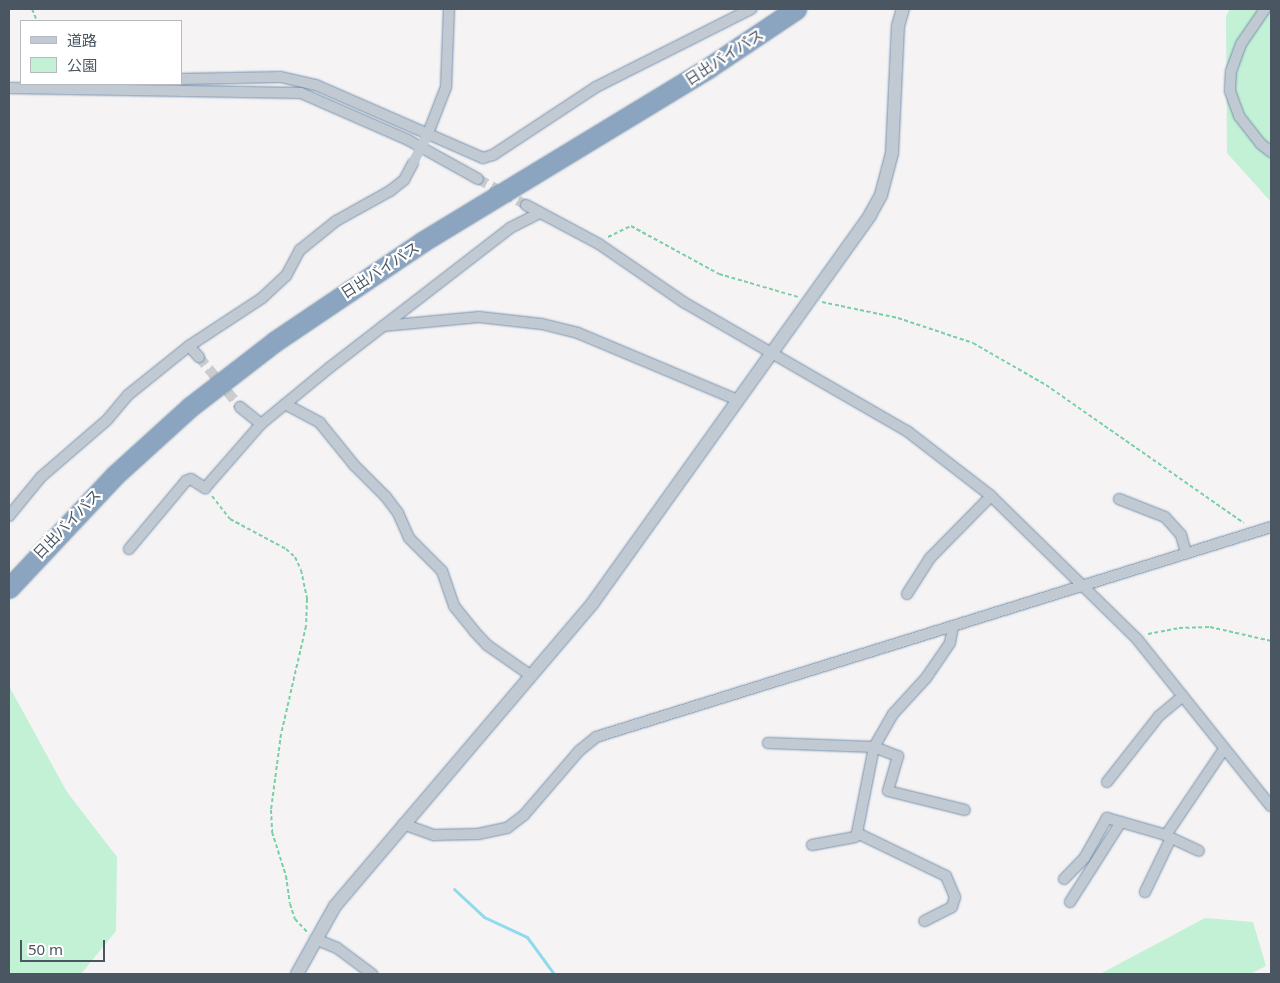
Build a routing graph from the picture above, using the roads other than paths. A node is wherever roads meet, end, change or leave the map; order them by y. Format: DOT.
graph roads {
  1 [pos="449,9"];
  2 [pos="750,9"];
  3 [pos="796,9"];
  4 [pos="903,9"];
  5 [pos="1265,9"];
  6 [pos="182,79"];
  7 [pos="77,85"];
  8 [pos="60,86"];
  9 [pos="9,88"];
  10 [pos="428,135"];
  11 [pos="1271,152"];
  12 [pos="478,179"];
  13 [pos="526,205"];
  14 [pos="539,213"];
  15 [pos="381,326"];
  16 [pos="189,346"];
  17 [pos="775,352"];
  18 [pos="199,357"];
  19 [pos="737,400"];
  20 [pos="285,404"];
  21 [pos="240,407"];
  22 [pos="261,424"];
  23 [pos="991,496"];
  24 [pos="1120,499"];
  25 [pos="9,516"];
  26 [pos="1271,526"];
  27 [pos="130,549"];
  28 [pos="1186,553"];
  29 [pos="1084,584"];
  30 [pos="9,588"];
  31 [pos="907,594"];
  32 [pos="953,627"];
  33 [pos="530,676"];
  34 [pos="1182,696"];
  35 [pos="768,743"];
  36 [pos="874,747"];
  37 [pos="1224,750"];
  38 [pos="1107,782"];
  39 [pos="1271,806"];
  40 [pos="965,810"];
  41 [pos="1121,822"];
  42 [pos="403,824"];
  43 [pos="857,833"];
  44 [pos="1169,837"];
  45 [pos="812,846"];
  46 [pos="1199,851"];
  47 [pos="1064,879"];
  48 [pos="1146,892"];
  49 [pos="1070,902"];
  50 [pos="924,921"];
  51 [pos="315,939"];
  52 [pos="297,974"];
  53 [pos="372,974"];
  1 -- 10 [label="street"];
  2 -- 10 [label="street"];
  3 -- 30 [label="highway, 日出バイパス"];
  4 -- 17 [label="street"];
  5 -- 11 [label="street"];
  6 -- 10 [label="street"];
  7 -- 8 [label="street"];
  8 -- 9 [label="street"];
  8 -- 12 [label="street"];
  10 -- 16 [label="street, bridge"];
  13 -- 14 [label="street"];
  14 -- 15 [label="street"];
  14 -- 17 [label="street"];
  15 -- 19 [label="street"];
  15 -- 20 [label="street"];
  16 -- 18 [label="street"];
  16 -- 25 [label="street"];
  17 -- 19 [label="street"];
  17 -- 23 [label="street"];
  19 -- 33 [label="street"];
  20 -- 22 [label="street"];
  20 -- 33 [label="street"];
  21 -- 22 [label="street"];
  22 -- 27 [label="street"];
  23 -- 29 [label="street"];
  23 -- 31 [label="street"];
  24 -- 28 [label="street"];
  26 -- 28 [label="street"];
  28 -- 29 [label="street"];
  29 -- 32 [label="street"];
  29 -- 34 [label="street"];
  32 -- 36 [label="street"];
  32 -- 42 [label="street"];
  33 -- 42 [label="street"];
  34 -- 37 [label="street"];
  34 -- 38 [label="street"];
  35 -- 36 [label="street"];
  36 -- 40 [label="street"];
  36 -- 43 [label="street"];
  37 -- 39 [label="street"];
  37 -- 44 [label="street"];
  41 -- 44 [label="street"];
  41 -- 47 [label="street"];
  41 -- 49 [label="street"];
  42 -- 51 [label="street"];
  43 -- 45 [label="street"];
  43 -- 50 [label="street"];
  44 -- 46 [label="street"];
  44 -- 48 [label="street"];
  51 -- 52 [label="street"];
  51 -- 53 [label="street"];
}
